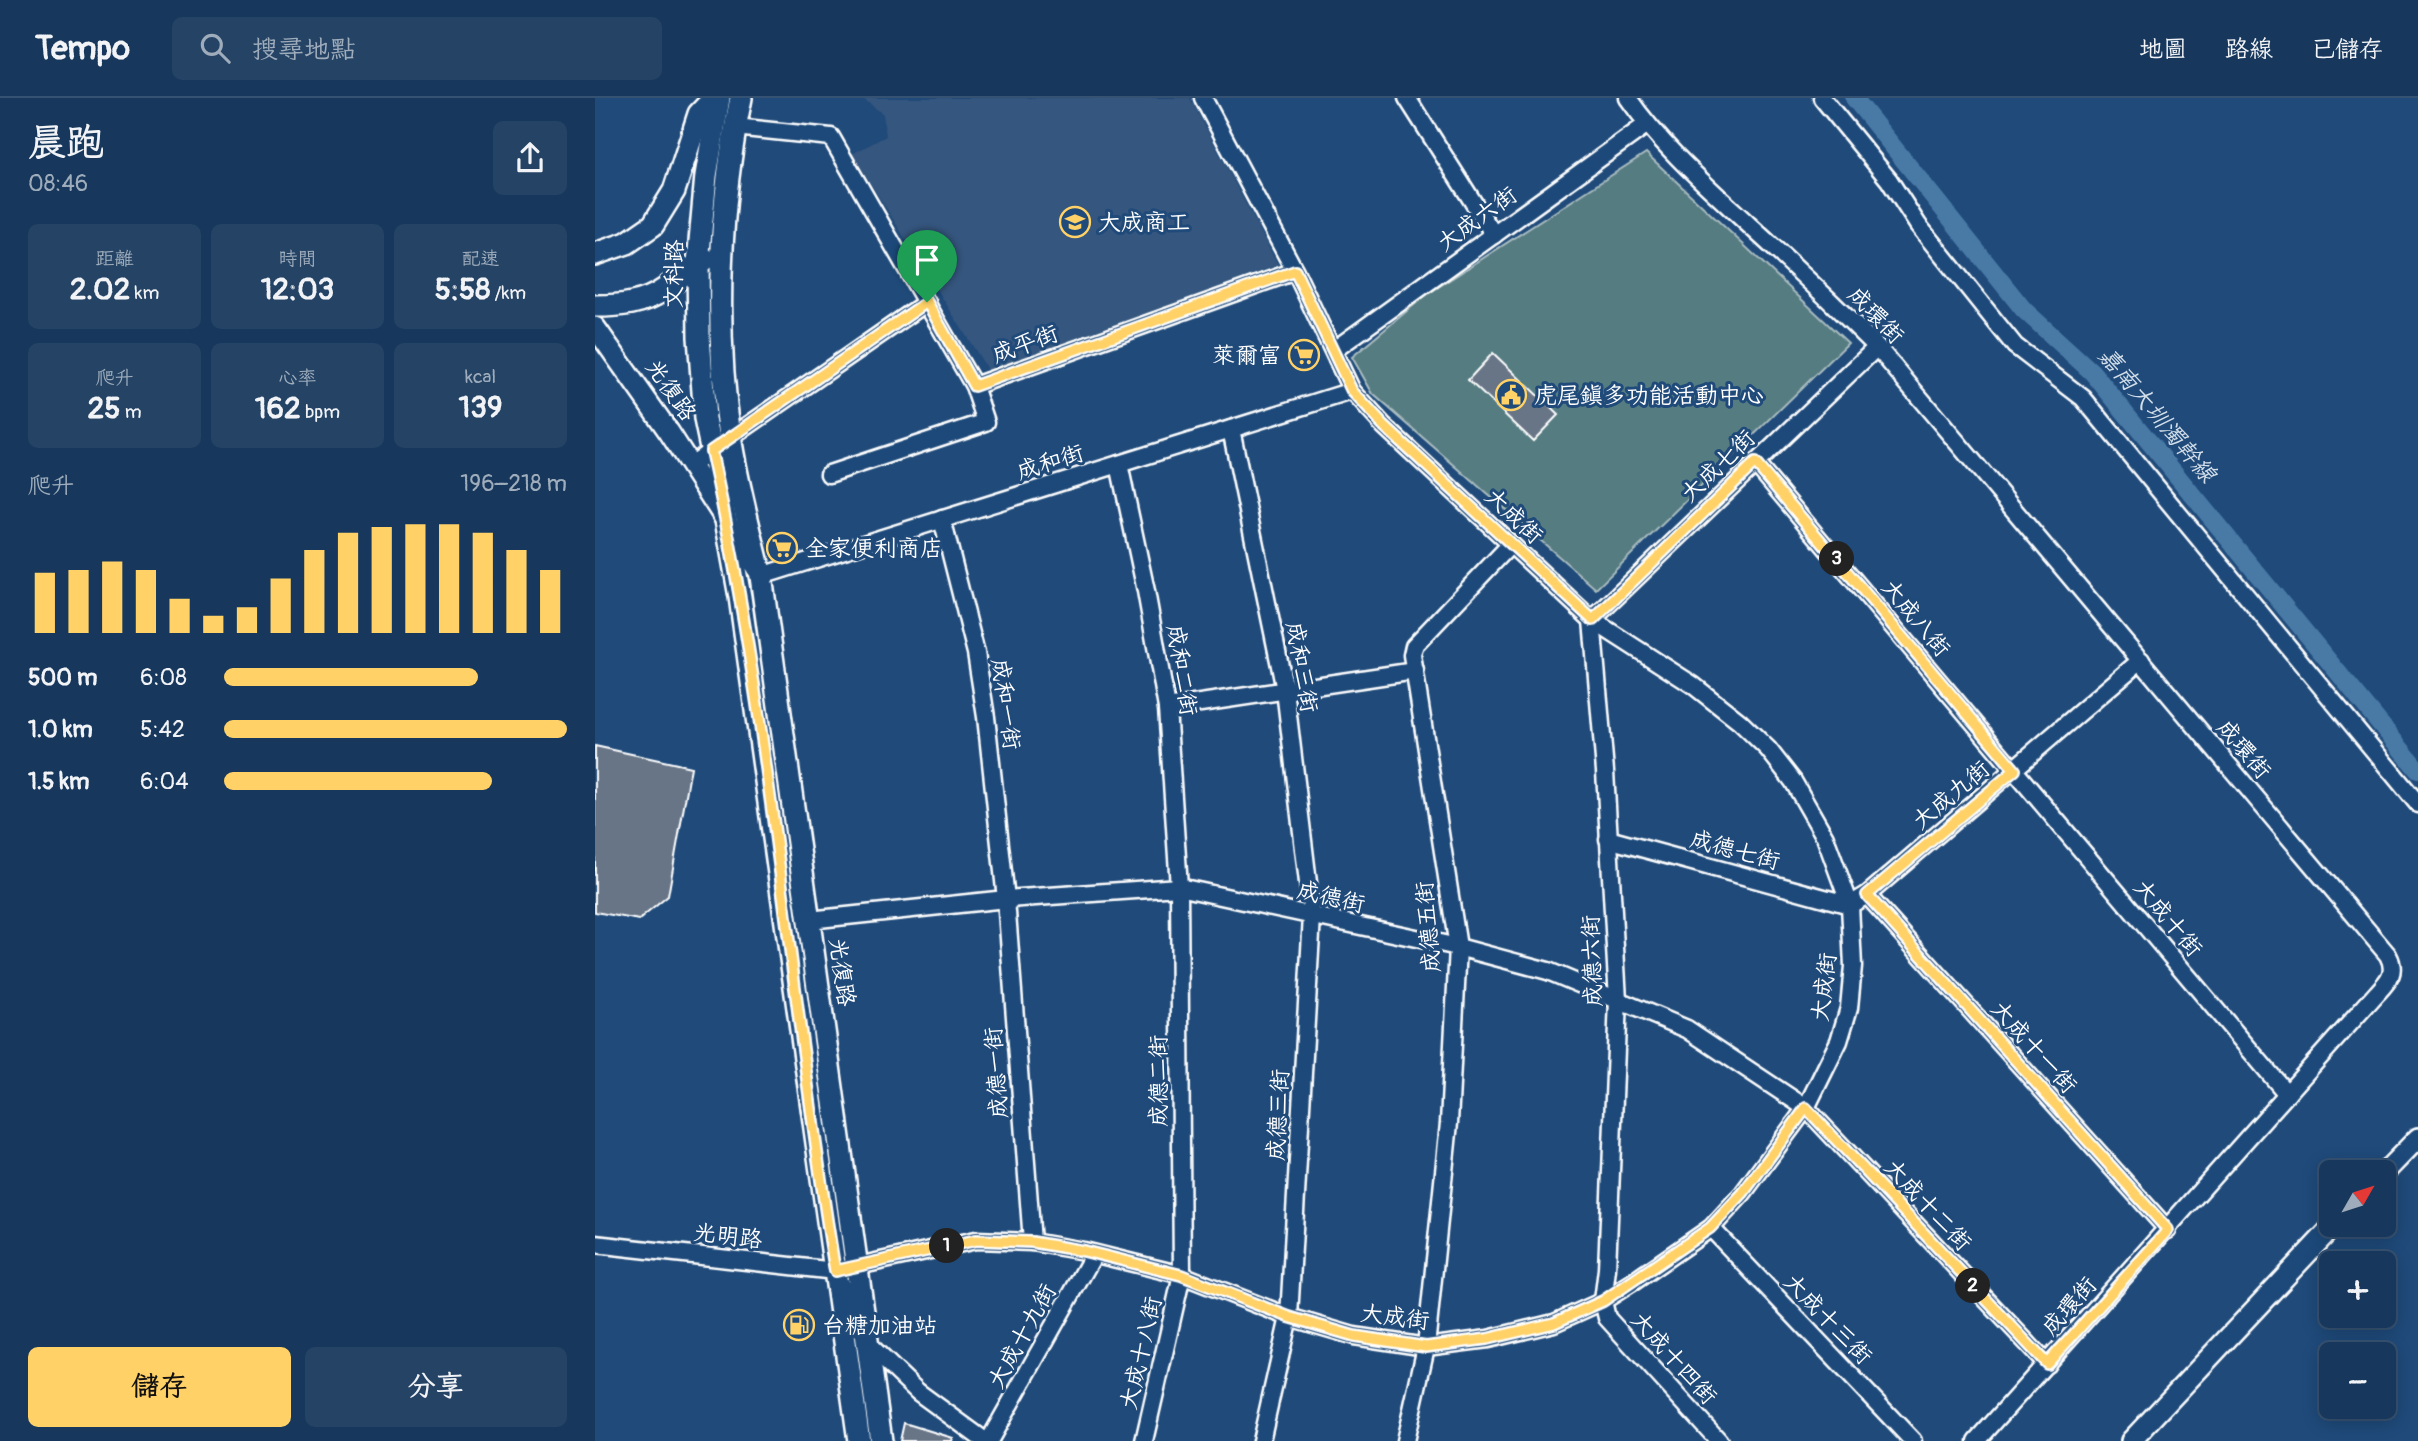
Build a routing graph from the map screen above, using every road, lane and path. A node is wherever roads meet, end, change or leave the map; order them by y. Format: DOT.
graph roads {
  1 [pos="717,98"];
  2 [pos="741,98"];
  3 [pos="1203,98"];
  4 [pos="1407,98"];
  5 [pos="1627,98"];
  6 [pos="1822,98"];
  7 [pos="1646,124"];
  8 [pos="735,127"];
  9 [pos="1494,234"];
  10 [pos="722,249"];
  11 [pos="595,254"];
  12 [pos="698,263"];
  13 [pos="1295,271"];
  14 [pos="927,302"];
  15 [pos="595,306"];
  16 [pos="595,327"];
  17 [pos="1877,347"];
  18 [pos="1334,351"];
  19 [pos="974,386"];
  20 [pos="1352,391"];
  21 [pos="1231,429"];
  22 [pos="730,438"];
  23 [pos="711,451"];
  24 [pos="1755,463"];
  25 [pos="1119,464"];
  26 [pos="691,465"];
  27 [pos="829,474"];
  28 [pos="942,519"];
  29 [pos="726,520"];
  30 [pos="1511,544"];
  31 [pos="761,576"];
  32 [pos="1593,620"];
  33 [pos="2141,660"];
  34 [pos="1415,671"];
  35 [pos="1285,690"];
  36 [pos="1167,708"];
  37 [pos="2015,770"];
  38 [pos="2418,804"];
  39 [pos="1608,839"];
  40 [pos="1179,887"];
  41 [pos="1867,895"];
  42 [pos="1006,900"];
  43 [pos="1850,905"];
  44 [pos="1312,915"];
  45 [pos="809,920"];
  46 [pos="1458,947"];
  47 [pos="1618,1000"];
  48 [pos="2287,1094"];
  49 [pos="1806,1108"];
  50 [pos="2418,1139"];
  51 [pos="2396,1161"];
  52 [pos="1710,1228"];
  53 [pos="2168,1230"];
  54 [pos="2324,1237"];
  55 [pos="1032,1242"];
  56 [pos="595,1244"];
  57 [pos="1094,1254"];
  58 [pos="845,1269"];
  59 [pos="1181,1275"];
  60 [pos="1603,1301"];
  61 [pos="1289,1317"];
  62 [pos="868,1344"];
  63 [pos="1426,1347"];
  64 [pos="2047,1364"];
  65 [pos="859,1441"];
  66 [pos="881,1441"];
  67 [pos="987,1441"];
  68 [pos="1144,1441"];
  69 [pos="1261,1441"];
  70 [pos="1405,1441"];
  71 [pos="1719,1441"];
  72 [pos="1913,1441"];
  73 [pos="1977,1441"];
  74 [pos="2131,1441"];
  1 -- 11 [label="main road"];
  1 -- 12 [label="main road, 文科路"];
  2 -- 8 [label="main road"];
  3 -- 13 [label="street, 大成街"];
  4 -- 9 [label="street"];
  5 -- 7 [label="street, 成環街"];
  6 -- 38 [label="street"];
  7 -- 9 [label="street, 大成六街"];
  7 -- 17 [label="street, 成環街"];
  8 -- 10 [label="main road"];
  8 -- 14 [label="street, 成平街"];
  9 -- 18 [label="street, 大成六街"];
  10 -- 12 [label="main road"];
  10 -- 22 [label="main road"];
  12 -- 15 [label="main road"];
  12 -- 23 [label="main road, 文科路"];
  13 -- 18 [label="street, 大成街"];
  13 -- 19 [label="street, 成平街"];
  14 -- 19 [label="street, 成平街"];
  14 -- 22 [label="street"];
  16 -- 26 [label="street, 光復路"];
  17 -- 24 [label="street, 大成七街"];
  17 -- 33 [label="street, 成環街"];
  18 -- 20 [label="street, 大成街"];
  19 -- 27 [label="street"];
  20 -- 21 [label="street, 成和街"];
  20 -- 30 [label="street, 大成街"];
  21 -- 25 [label="street, 成和街"];
  21 -- 35 [label="street, 成和三街"];
  22 -- 23 [label="street"];
  22 -- 31 [label="main road"];
  23 -- 26 [label="street"];
  23 -- 29 [label="main road, 文科路"];
  24 -- 32 [label="street, 大成七街"];
  24 -- 37 [label="street, 大成八街"];
  25 -- 28 [label="street, 成和街"];
  25 -- 36 [label="street, 成和二街"];
  26 -- 29 [label="street, 光復路"];
  28 -- 31 [label="street, 成和街"];
  28 -- 42 [label="street, 成和一街"];
  29 -- 31 [label="street, 光復路"];
  29 -- 58 [label="main road, 光復路"];
  30 -- 32 [label="street, 大成街"];
  30 -- 34 [label="street, 成德五街"];
  31 -- 45 [label="main road, 光復路"];
  32 -- 39 [label="street, 成德六街"];
  32 -- 43 [label="street, 大成街"];
  33 -- 37 [label="street, 大成九街"];
  33 -- 48 [label="street, 成環街"];
  34 -- 35 [label="street"];
  34 -- 46 [label="street, 成德五街"];
  35 -- 36 [label="street"];
  35 -- 44 [label="street, 成和三街"];
  36 -- 40 [label="street, 成和二街"];
  37 -- 41 [label="street, 大成九街"];
  37 -- 48 [label="street, 大成十街"];
  39 -- 43 [label="street, 成德七街"];
  39 -- 47 [label="street, 成德六街"];
  40 -- 42 [label="street, 成德街"];
  40 -- 44 [label="street, 成德街"];
  40 -- 59 [label="street, 成德二街"];
  41 -- 43 [label="street, 大成九街"];
  41 -- 53 [label="street, 大成十一街"];
  42 -- 45 [label="street, 成德街"];
  42 -- 55 [label="street, 成德一街"];
  43 -- 49 [label="street, 大成街"];
  44 -- 46 [label="street, 成德街"];
  44 -- 61 [label="street, 成德三街"];
  45 -- 58 [label="main road, 光復路"];
  46 -- 47 [label="street, 成德街"];
  46 -- 63 [label="street, 成德五街"];
  47 -- 49 [label="street, 成德街"];
  47 -- 60 [label="street, 成德六街"];
  48 -- 53 [label="street, 成環街"];
  49 -- 52 [label="street, 大成街"];
  49 -- 64 [label="street, 大成十二街"];
  50 -- 51 [label="street"];
  52 -- 60 [label="street, 大成街"];
  52 -- 72 [label="street, 大成十三街"];
  53 -- 64 [label="street, 成環街"];
  54 -- 74 [label="street"];
  55 -- 57 [label="street, 大成街"];
  55 -- 58 [label="street, 大成街"];
  56 -- 58 [label="street, 光明路"];
  57 -- 59 [label="street, 大成街"];
  57 -- 67 [label="street, 大成十九街"];
  58 -- 62 [label="main road, 光復路"];
  58 -- 65 [label="main road, 光復路"];
  59 -- 61 [label="street, 大成街"];
  59 -- 68 [label="street, 大成十八街"];
  60 -- 63 [label="street, 大成街"];
  60 -- 71 [label="street, 大成十四街"];
  61 -- 63 [label="street, 大成街"];
  61 -- 69 [label="street, 成德三街"];
  62 -- 66 [label="main road, 光復路"];
  62 -- 67 [label="street"];
  63 -- 70 [label="street, 成德五街"];
  64 -- 73 [label="street, 成環街"];
}
